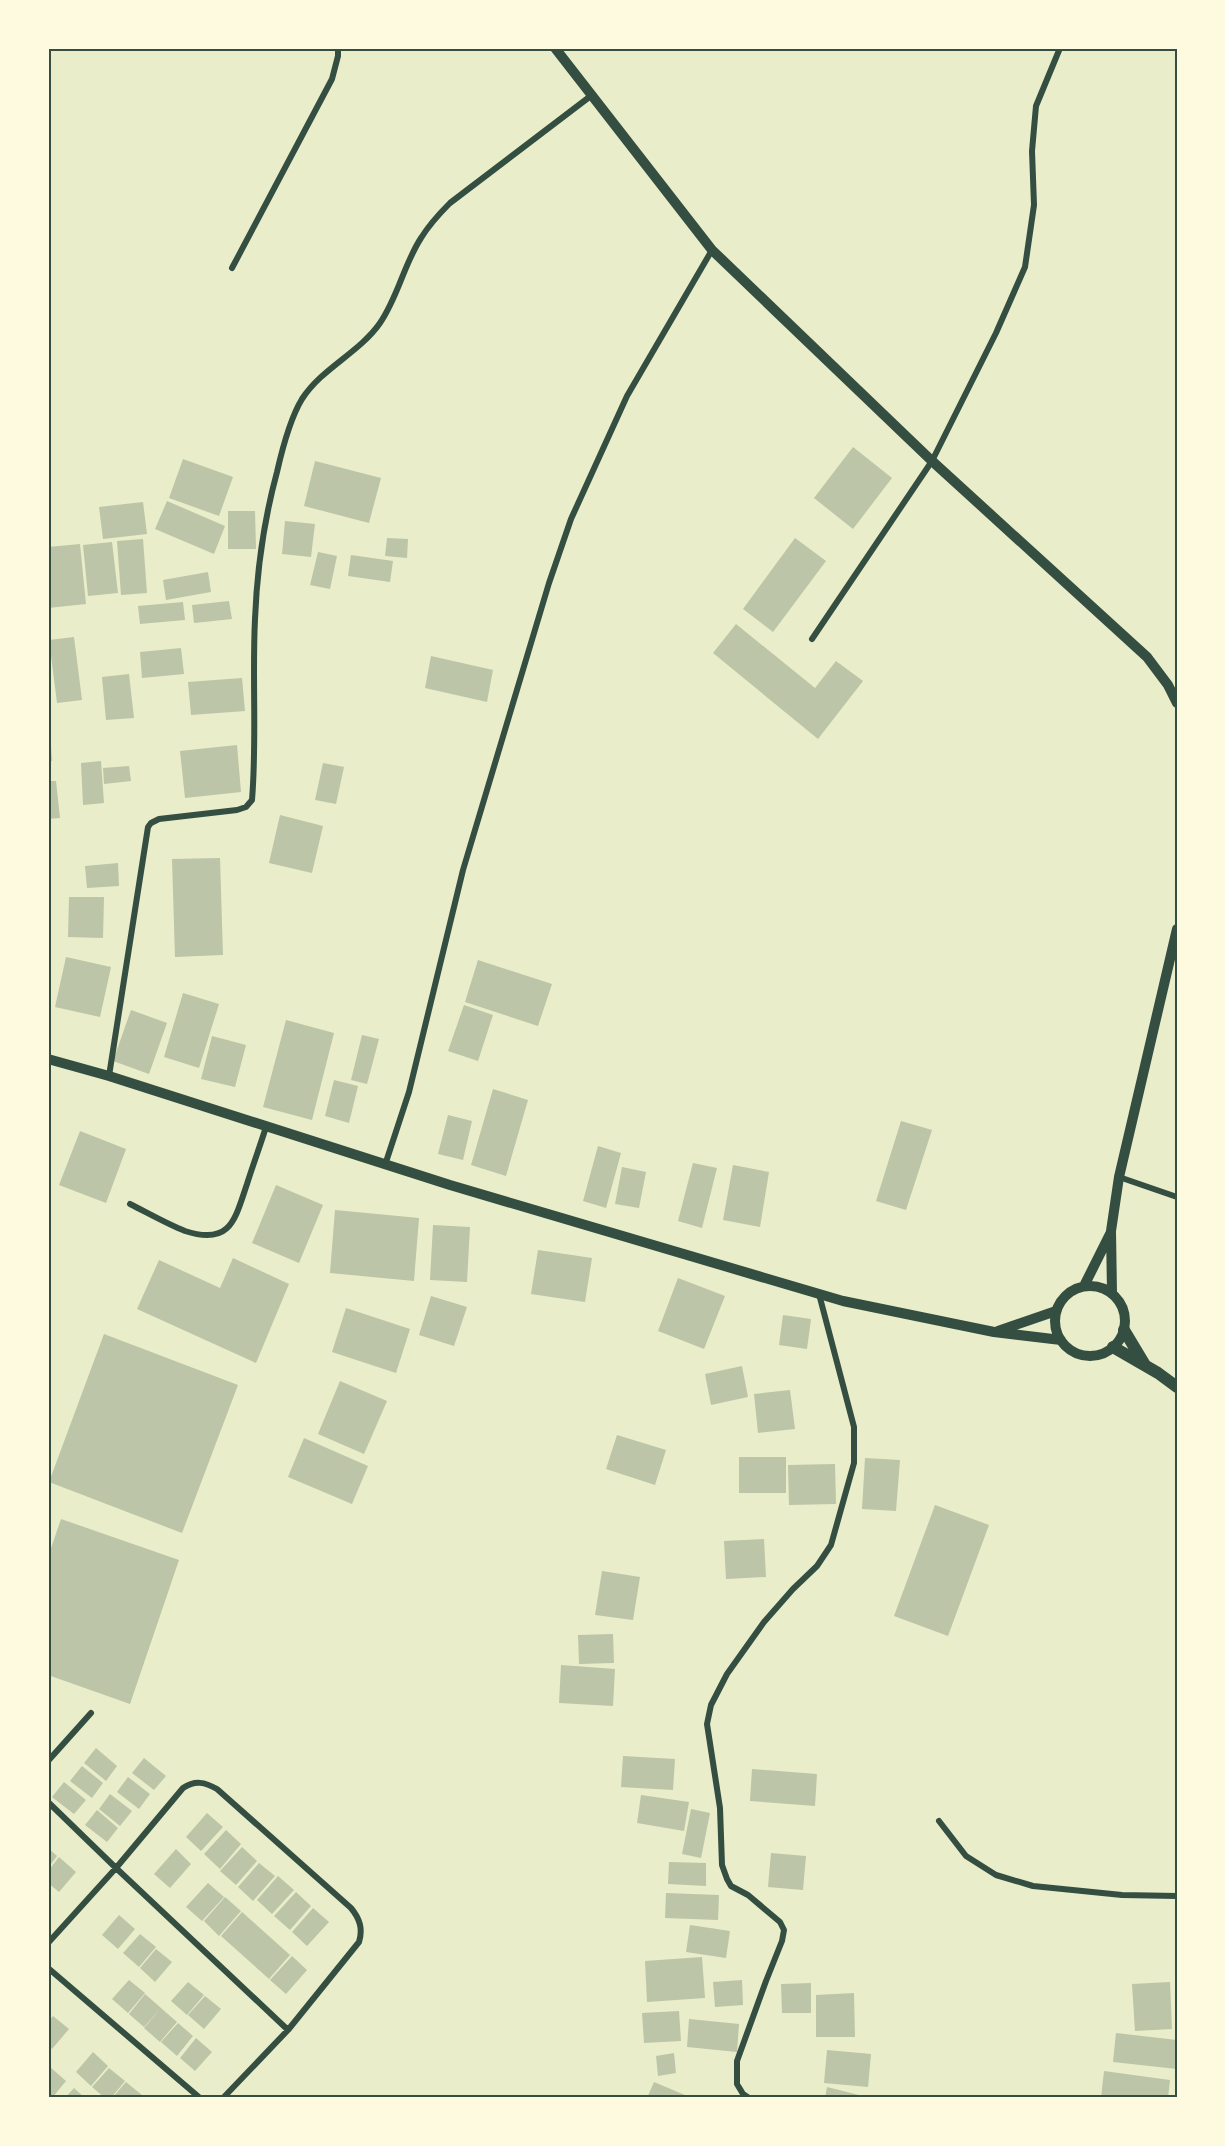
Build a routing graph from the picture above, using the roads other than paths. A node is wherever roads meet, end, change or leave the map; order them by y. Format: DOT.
graph roads {
  1 [pos="338,48"];
  2 [pos="555,48"];
  3 [pos="1060,48"];
  4 [pos="592,95"];
  5 [pos="712,250"];
  6 [pos="232,268"];
  7 [pos="932,461"];
  8 [pos="812,639"];
  9 [pos="1177,703"];
  10 [pos="1177,929"];
  11 [pos="48,1059"];
  12 [pos="109,1076"];
  13 [pos="267,1127"];
  14 [pos="385,1165"];
  15 [pos="1119,1177"];
  16 [pos="1177,1197"];
  17 [pos="130,1204"];
  18 [pos="1112,1231"];
  19 [pos="1084,1286"];
  20 [pos="1112,1293"];
  21 [pos="819,1294"];
  22 [pos="1056,1311"];
  23 [pos="1124,1330"];
  24 [pos="994,1332"];
  25 [pos="1061,1340"];
  26 [pos="1113,1347"];
  27 [pos="1145,1366"];
  28 [pos="1177,1387"];
  29 [pos="91,1713"];
  30 [pos="48,1761"];
  31 [pos="48,1802"];
  32 [pos="939,1821"];
  33 [pos="116,1868"];
  34 [pos="1177,1896"];
  35 [pos="48,1943"];
  36 [pos="48,1968"];
  37 [pos="288,2030"];
  38 [pos="200,2098"];
  39 [pos="223,2098"];
  40 [pos="749,2098"];
  1 -- 6 [label="street"];
  2 -- 4 [label="street"];
  3 -- 7 [label="street"];
  4 -- 5 [label="street"];
  4 -- 12 [label="street"];
  5 -- 7 [label="street"];
  5 -- 14 [label="street"];
  7 -- 8 [label="street"];
  7 -- 9 [label="street"];
  10 -- 15 [label="street"];
  11 -- 12 [label="street"];
  12 -- 13 [label="street"];
  13 -- 14 [label="street"];
  13 -- 17 [label="street"];
  14 -- 21 [label="street"];
  15 -- 16 [label="street"];
  15 -- 18 [label="street"];
  18 -- 19 [label="street"];
  18 -- 20 [label="street"];
  19 -- 20 [label="street"];
  19 -- 22 [label="street"];
  20 -- 23 [label="street"];
  21 -- 24 [label="street"];
  21 -- 40 [label="street"];
  22 -- 24 [label="street"];
  22 -- 25 [label="street"];
  23 -- 26 [label="street"];
  23 -- 27 [label="main road"];
  24 -- 25 [label="street"];
  25 -- 26 [label="street"];
  26 -- 27 [label="main road"];
  27 -- 28 [label="main road"];
  29 -- 30 [label="street"];
  31 -- 33 [label="street"];
  32 -- 34 [label="street"];
  33 -- 35 [label="street"];
  33 -- 37 [label="street"];
  33 -- 37 [label="street"];
  36 -- 38 [label="street"];
  37 -- 39 [label="street"];
}
